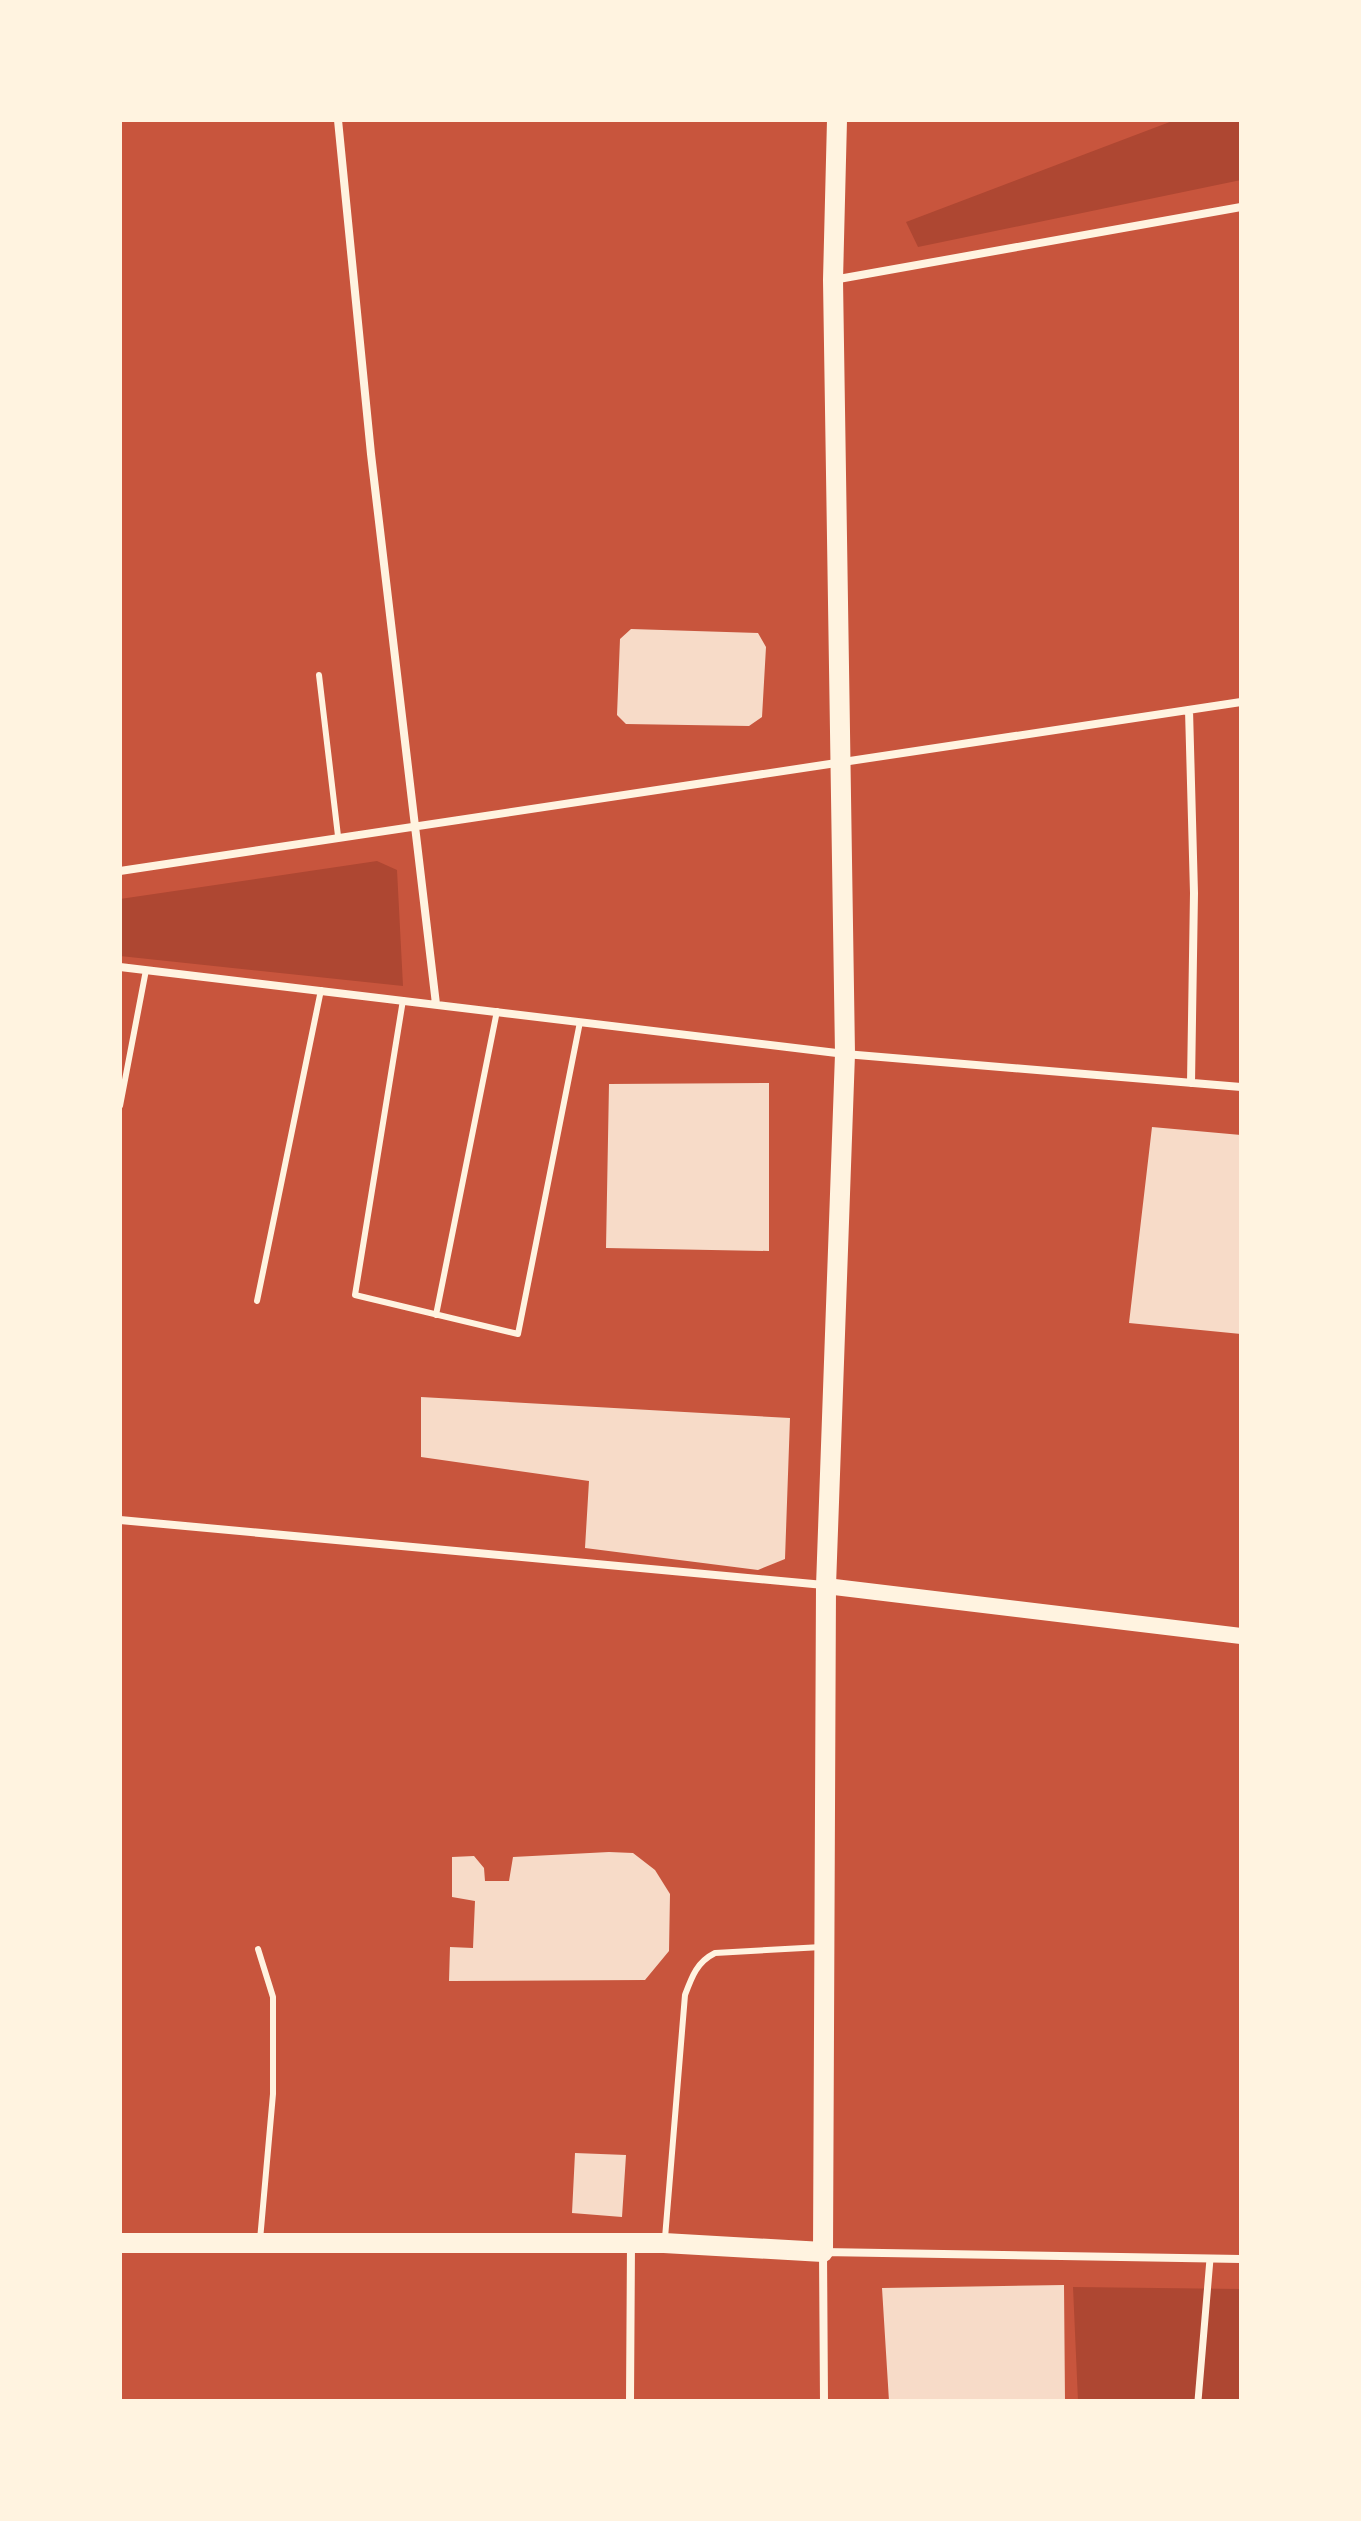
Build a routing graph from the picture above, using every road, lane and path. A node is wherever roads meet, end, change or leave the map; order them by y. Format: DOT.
graph roads {
  1 [pos="338,120"];
  2 [pos="837,120"];
  3 [pos="1241,207"];
  4 [pos="833,280"];
  5 [pos="319,675"];
  6 [pos="1241,702"];
  7 [pos="1189,710"];
  8 [pos="839,762"];
  9 [pos="416,824"];
  10 [pos="338,836"];
  11 [pos="120,871"];
  12 [pos="120,967"];
  13 [pos="146,970"];
  14 [pos="321,990"];
  15 [pos="403,1000"];
  16 [pos="436,1004"];
  17 [pos="497,1011"];
  18 [pos="580,1022"];
  19 [pos="845,1054"];
  20 [pos="1191,1083"];
  21 [pos="1241,1087"];
  22 [pos="120,1106"];
  23 [pos="257,1301"];
  24 [pos="436,1315"];
  25 [pos="120,1520"];
  26 [pos="826,1586"];
  27 [pos="1241,1636"];
  28 [pos="825,1947"];
  29 [pos="258,1949"];
  30 [pos="631,2242"];
  31 [pos="120,2243"];
  32 [pos="260,2243"];
  33 [pos="664,2243"];
  34 [pos="823,2252"];
  35 [pos="1210,2259"];
  36 [pos="1241,2259"];
  37 [pos="630,2401"];
  38 [pos="824,2401"];
  39 [pos="1198,2401"];
  1 -- 9 [label="street"];
  2 -- 4 [label="main road"];
  3 -- 4 [label="street"];
  4 -- 8 [label="main road"];
  5 -- 10 [label="lane"];
  6 -- 7 [label="street"];
  7 -- 8 [label="street"];
  7 -- 20 [label="street"];
  8 -- 9 [label="street"];
  8 -- 19 [label="main road"];
  9 -- 10 [label="street"];
  9 -- 16 [label="street"];
  10 -- 11 [label="street"];
  12 -- 13 [label="street"];
  13 -- 14 [label="street"];
  13 -- 22 [label="lane"];
  14 -- 15 [label="street"];
  14 -- 23 [label="lane"];
  15 -- 16 [label="street"];
  15 -- 24 [label="lane"];
  16 -- 17 [label="street"];
  17 -- 18 [label="street"];
  17 -- 24 [label="lane"];
  18 -- 19 [label="street"];
  18 -- 24 [label="lane"];
  19 -- 20 [label="street"];
  19 -- 26 [label="main road"];
  20 -- 21 [label="street"];
  25 -- 26 [label="street"];
  26 -- 27 [label="main road"];
  26 -- 28 [label="main road"];
  28 -- 33 [label="lane"];
  28 -- 34 [label="main road"];
  29 -- 32 [label="lane"];
  30 -- 32 [label="main road"];
  30 -- 33 [label="main road"];
  30 -- 37 [label="street"];
  31 -- 32 [label="main road"];
  33 -- 34 [label="main road"];
  34 -- 35 [label="street"];
  34 -- 38 [label="street"];
  35 -- 36 [label="street"];
  35 -- 39 [label="street"];
}
